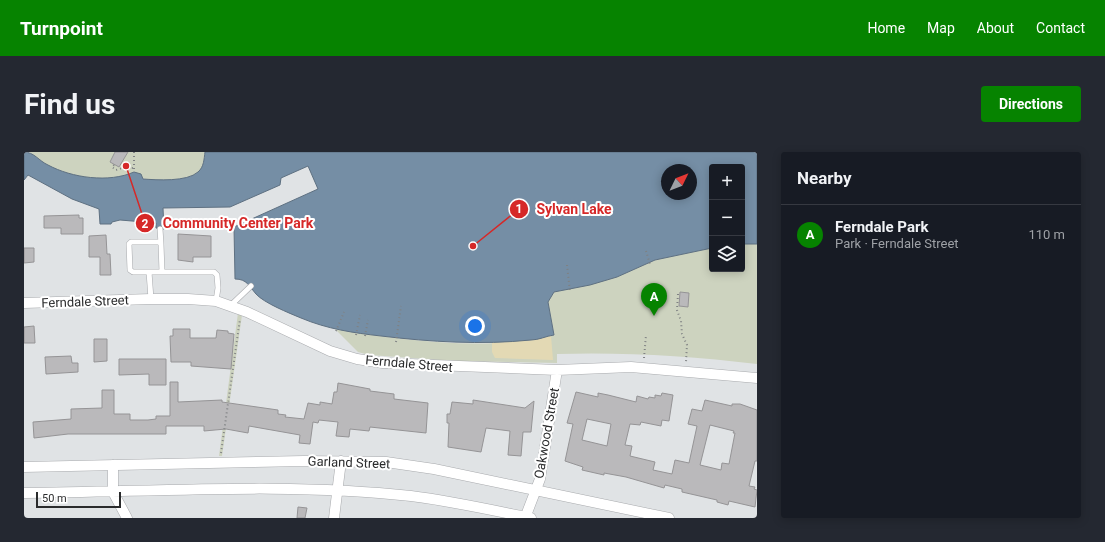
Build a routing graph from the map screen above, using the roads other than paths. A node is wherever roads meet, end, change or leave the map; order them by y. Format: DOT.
graph roads {
  1 [pos="160,229"];
  2 [pos="161,244"];
  3 [pos="149,272"];
  4 [pos="162,272"];
  5 [pos="251,286"];
  6 [pos="150,299"];
  7 [pos="216,301"];
  8 [pos="24,303"];
  9 [pos="230,306"];
  10 [pos="557,370"];
  11 [pos="757,378"];
  12 [pos="341,461"];
  13 [pos="113,465"];
  14 [pos="24,467"];
  15 [pos="535,490"];
  16 [pos="338,491"];
  17 [pos="113,492"];
  18 [pos="24,493"];
  19 [pos="127,518"];
  20 [pos="334,518"];
  21 [pos="527,518"];
  22 [pos="669,518"];
  1 -- 2 [label="lane"];
  2 -- 3 [label="lane"];
  2 -- 4 [label="lane"];
  3 -- 4 [label="lane"];
  3 -- 6 [label="lane"];
  4 -- 7 [label="lane"];
  5 -- 9 [label="lane"];
  6 -- 7 [label="street, Ferndale Street"];
  6 -- 8 [label="street, Ferndale Street"];
  7 -- 9 [label="street, Ferndale Street"];
  9 -- 10 [label="street, Ferndale Street"];
  10 -- 11 [label="street, Ferndale Street"];
  10 -- 15 [label="street, Oakwood Street"];
  12 -- 13 [label="street, Garland Street"];
  12 -- 15 [label="street, Garland Street"];
  12 -- 16 [label="street"];
  13 -- 14 [label="street, Garland Street"];
  13 -- 17 [label="street"];
  15 -- 21 [label="street, Oakwood Street"];
  15 -- 22 [label="street, Garland Street"];
  16 -- 17 [label="street"];
  16 -- 20 [label="street"];
  16 -- 21 [label="street"];
  17 -- 18 [label="street"];
  17 -- 19 [label="street"];
}
